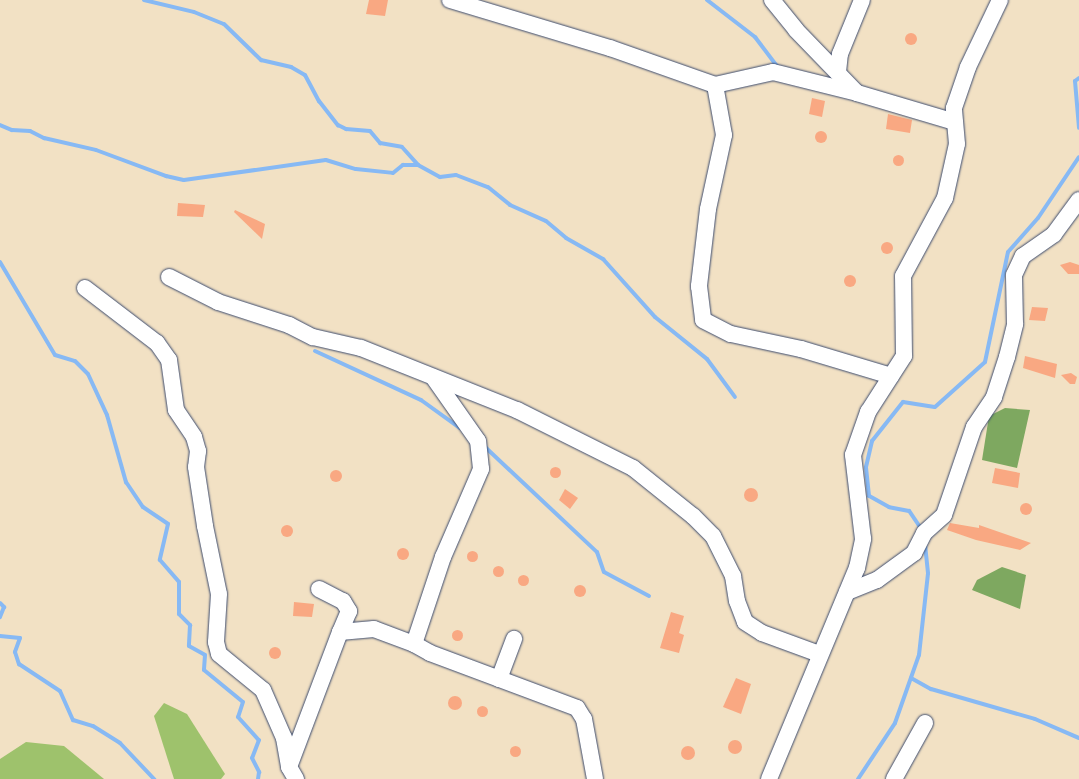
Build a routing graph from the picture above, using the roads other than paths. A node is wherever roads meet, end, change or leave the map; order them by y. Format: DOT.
graph roads {
  1 [pos="450,0"];
  2 [pos="772,0"];
  3 [pos="862,0"];
  4 [pos="1000,0"];
  5 [pos="838,72"];
  6 [pos="716,85"];
  7 [pos="857,93"];
  8 [pos="955,122"];
  9 [pos="1079,200"];
  10 [pos="169,277"];
  11 [pos="85,288"];
  12 [pos="892,376"];
  13 [pos="433,377"];
  14 [pos="319,589"];
  15 [pos="848,592"];
  16 [pos="340,632"];
  17 [pos="514,638"];
  18 [pos="414,644"];
  19 [pos="819,654"];
  20 [pos="499,679"];
  21 [pos="925,723"];
  22 [pos="293,773"];
  23 [pos="595,779"];
  24 [pos="769,779"];
  25 [pos="894,779"];
  1 -- 6 [label="street"];
  2 -- 5 [label="street"];
  3 -- 5 [label="street"];
  4 -- 8 [label="street"];
  5 -- 7 [label="street"];
  6 -- 7 [label="street"];
  6 -- 12 [label="street"];
  7 -- 8 [label="street"];
  8 -- 12 [label="street"];
  9 -- 15 [label="street"];
  10 -- 13 [label="street"];
  11 -- 22 [label="street"];
  12 -- 15 [label="street"];
  13 -- 18 [label="street"];
  13 -- 19 [label="street"];
  14 -- 16 [label="street"];
  15 -- 19 [label="street"];
  16 -- 18 [label="street"];
  16 -- 22 [label="street"];
  17 -- 20 [label="street"];
  18 -- 20 [label="street"];
  19 -- 24 [label="street"];
  20 -- 23 [label="street"];
  21 -- 25 [label="street"];
}
